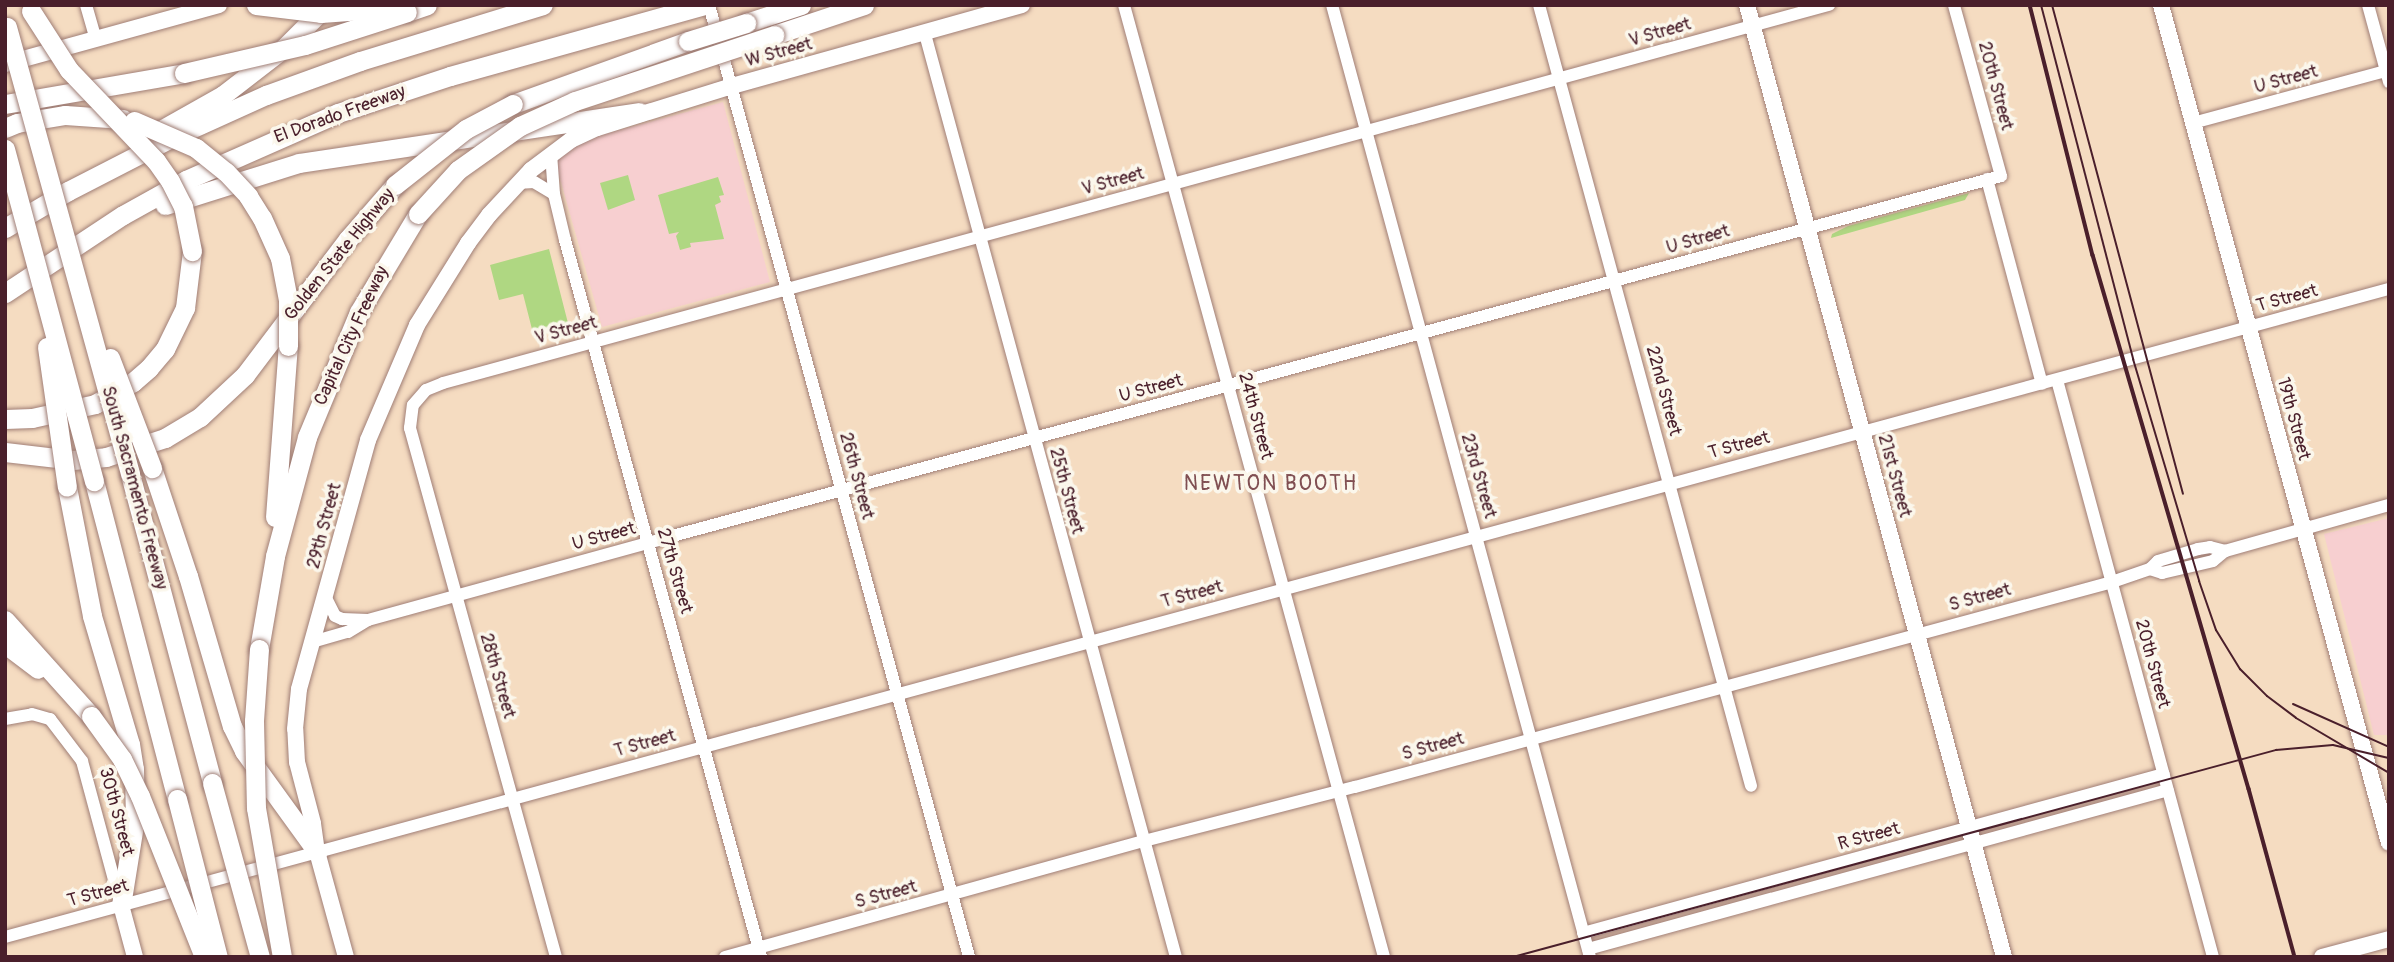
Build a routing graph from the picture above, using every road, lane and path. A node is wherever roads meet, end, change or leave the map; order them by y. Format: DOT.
graph roads {
  1 [pos="86,5"];
  2 [pos="219,5"];
  3 [pos="256,5"];
  4 [pos="327,5"];
  5 [pos="427,5"];
  6 [pos="543,5"];
  7 [pos="704,5"];
  8 [pos="709,5"];
  9 [pos="802,5"];
  10 [pos="864,5"];
  11 [pos="1023,5"];
  12 [pos="1124,5"];
  13 [pos="1332,5"];
  14 [pos="1539,5"];
  15 [pos="1747,5"];
  16 [pos="1829,5"];
  17 [pos="1954,5"];
  18 [pos="2161,5"];
  19 [pos="2368,5"];
  20 [pos="30,8"];
  21 [pos="407,8"];
  22 [pos="6,24"];
  23 [pos="1752,26"];
  24 [pos="925,34"];
  25 [pos="96,39"];
  26 [pos="5,64"];
  27 [pos="2388,74"];
  28 [pos="1559,80"];
  29 [pos="732,86"];
  30 [pos="5,104"];
  31 [pos="639,112"];
  32 [pos="2193,123"];
  33 [pos="5,128"];
  34 [pos="1367,132"];
  35 [pos="5,149"];
  36 [pos="551,154"];
  37 [pos="2001,176"];
  38 [pos="1987,179"];
  39 [pos="517,183"];
  40 [pos="1173,184"];
  41 [pos="68,191"];
  42 [pos="554,194"];
  43 [pos="123,215"];
  44 [pos="1807,227"];
  45 [pos="5,228"];
  46 [pos="980,237"];
  47 [pos="69,249"];
  48 [pos="36,263"];
  49 [pos="1614,281"];
  50 [pos="787,289"];
  51 [pos="2389,289"];
  52 [pos="5,293"];
  53 [pos="2249,327"];
  54 [pos="1421,334"];
  55 [pos="594,342"];
  56 [pos="2057,380"];
  57 [pos="2042,384"];
  58 [pos="1228,386"];
  59 [pos="413,405"];
  60 [pos="5,419"];
  61 [pos="1863,431"];
  62 [pos="1034,439"];
  63 [pos="5,452"];
  64 [pos="1669,483"];
  65 [pos="842,491"];
  66 [pos="2389,505"];
  67 [pos="2303,528"];
  68 [pos="1477,535"];
  69 [pos="649,543"];
  70 [pos="275,556"];
  71 [pos="2112,582"];
  72 [pos="1283,588"];
  73 [pos="325,596"];
  74 [pos="456,596"];
  75 [pos="5,620"];
  76 [pos="368,621"];
  77 [pos="1917,633"];
  78 [pos="1090,640"];
  79 [pos="312,642"];
  80 [pos="5,644"];
  81 [pos="1724,685"];
  82 [pos="897,693"];
  83 [pos="91,716"];
  84 [pos="12,717"];
  85 [pos="1531,738"];
  86 [pos="704,746"];
  87 [pos="2164,774"];
  88 [pos="1751,786"];
  89 [pos="2168,790"];
  90 [pos="1338,791"];
  91 [pos="513,798"];
  92 [pos="1971,835"];
  93 [pos="1144,841"];
  94 [pos="2389,843"];
  95 [pos="317,852"];
  96 [pos="952,895"];
  97 [pos="121,905"];
  98 [pos="1583,933"];
  99 [pos="5,937"];
  100 [pos="2389,939"];
  101 [pos="760,952"];
  102 [pos="1589,953"];
  103 [pos="135,957"];
  104 [pos="204,957"];
  105 [pos="218,957"];
  106 [pos="260,957"];
  107 [pos="282,957"];
  108 [pos="346,957"];
  109 [pos="556,957"];
  110 [pos="725,957"];
  111 [pos="969,957"];
  112 [pos="1176,957"];
  113 [pos="1384,957"];
  114 [pos="2004,957"];
  115 [pos="2213,957"];
  116 [pos="2322,957"];
  1 -- 25 [label="street"];
  2 -- 25 [label="main road"];
  3 -- 21 [label="highway, bridge"];
  4 -- 41 [label="highway"];
  5 -- 21 [label="highway"];
  6 -- 41 [label="highway"];
  7 -- 43 [label="highway, El Dorado Freeway"];
  8 -- 29 [label="street, 26th Street"];
  9 -- 63 [label="highway, Golden State Highway, bridge"];
  10 -- 70 [label="highway, Capital City Freeway, bridge"];
  11 -- 24 [label="main road, W Street"];
  12 -- 40 [label="street, 24th Street"];
  13 -- 34 [label="street, 23rd Street"];
  14 -- 28 [label="street, 22nd Street"];
  15 -- 23 [label="main road, 21st Street"];
  16 -- 23 [label="street, V Street"];
  17 -- 37 [label="street, 20th Street"];
  18 -- 32 [label="main road, 19th Street"];
  19 -- 27 [label="street"];
  20 -- 60 [label="highway, bridge"];
  21 -- 30 [label="highway, bridge"];
  22 -- 47 [label="highway, South Sacramento Freeway, bridge"];
  23 -- 28 [label="street, V Street"];
  23 -- 44 [label="main road, 21st Street"];
  24 -- 29 [label="main road, W Street"];
  24 -- 46 [label="street, 25th Street"];
  25 -- 26 [label="main road"];
  27 -- 32 [label="street, U Street"];
  28 -- 34 [label="street, V Street"];
  28 -- 49 [label="street, 22nd Street"];
  29 -- 31 [label="main road, W Street"];
  29 -- 50 [label="street, 26th Street"];
  31 -- 36 [label="main road, W Street"];
  31 -- 43 [label="highway"];
  32 -- 53 [label="main road, 19th Street"];
  33 -- 70 [label="highway, bridge"];
  34 -- 40 [label="street, V Street"];
  34 -- 54 [label="street, 23rd Street"];
  35 -- 48 [label="highway, South Sacramento Freeway, bridge"];
  36 -- 39 [label="main road, 29th Street"];
  36 -- 42 [label="street, 27th Street"];
  37 -- 38 [label="street, U Street"];
  38 -- 44 [label="street, U Street"];
  38 -- 57 [label="street"];
  39 -- 42 [label="street"];
  39 -- 73 [label="main road, 29th Street"];
  40 -- 46 [label="street, V Street"];
  40 -- 58 [label="street, 24th Street"];
  41 -- 45 [label="highway"];
  42 -- 55 [label="street, 27th Street"];
  43 -- 52 [label="highway, El Dorado Freeway"];
  44 -- 49 [label="street, U Street"];
  44 -- 61 [label="main road, 21st Street"];
  46 -- 50 [label="street, V Street"];
  46 -- 62 [label="street, 25th Street"];
  47 -- 95 [label="highway, bridge"];
  47 -- 106 [label="highway, South Sacramento Freeway, bridge"];
  48 -- 97 [label="highway, bridge"];
  48 -- 105 [label="highway, South Sacramento Freeway, bridge"];
  49 -- 54 [label="street, U Street"];
  49 -- 64 [label="street, 22nd Street"];
  50 -- 55 [label="street, V Street"];
  50 -- 65 [label="street, 26th Street"];
  51 -- 53 [label="street, T Street"];
  53 -- 56 [label="street, T Street"];
  53 -- 67 [label="main road, 19th Street"];
  54 -- 58 [label="street, U Street"];
  54 -- 68 [label="street, 23rd Street"];
  55 -- 59 [label="street, V Street"];
  55 -- 69 [label="street, 27th Street"];
  56 -- 57 [label="street, T Street"];
  56 -- 71 [label="street, 20th Street"];
  57 -- 61 [label="street, T Street"];
  58 -- 62 [label="street, U Street"];
  58 -- 72 [label="street, 24th Street"];
  59 -- 74 [label="street, 28th Street"];
  61 -- 64 [label="street, T Street"];
  61 -- 77 [label="main road, 21st Street"];
  62 -- 65 [label="street, U Street"];
  62 -- 78 [label="street, 25th Street"];
  64 -- 68 [label="street, T Street"];
  64 -- 81 [label="street, 22nd Street"];
  65 -- 69 [label="street, U Street"];
  65 -- 82 [label="street, 26th Street"];
  66 -- 67 [label="street, S Street"];
  67 -- 71 [label="street, S Street"];
  67 -- 94 [label="main road, 19th Street"];
  68 -- 72 [label="street, T Street"];
  68 -- 85 [label="street, 23rd Street"];
  69 -- 74 [label="street, U Street"];
  69 -- 86 [label="street, 27th Street"];
  70 -- 107 [label="highway, Capital City Freeway, bridge"];
  71 -- 77 [label="street, S Street"];
  71 -- 87 [label="street, 20th Street"];
  72 -- 78 [label="street, T Street"];
  72 -- 90 [label="street, 24th Street"];
  73 -- 76 [label="street"];
  73 -- 79 [label="main road, 29th Street"];
  74 -- 76 [label="street, U Street"];
  74 -- 91 [label="street, 28th Street"];
  75 -- 83 [label="highway"];
  76 -- 79 [label="street, U Street"];
  77 -- 81 [label="street, S Street"];
  77 -- 92 [label="main road, 21st Street"];
  78 -- 82 [label="street, T Street"];
  78 -- 93 [label="street, 25th Street"];
  79 -- 95 [label="main road, 29th Street"];
  80 -- 83 [label="highway"];
  81 -- 85 [label="street, S Street"];
  81 -- 88 [label="street, 22nd Street"];
  82 -- 86 [label="street, T Street"];
  82 -- 96 [label="street, 26th Street"];
  83 -- 104 [label="highway, bridge"];
  84 -- 97 [label="street, 30th Street"];
  85 -- 90 [label="street, S Street"];
  85 -- 98 [label="street, 23rd Street"];
  86 -- 91 [label="street, T Street"];
  86 -- 101 [label="street, 27th Street"];
  87 -- 89 [label="street, 20th Street"];
  87 -- 92 [label="street, R Street"];
  89 -- 92 [label="street, R Street"];
  89 -- 115 [label="street, 20th Street"];
  90 -- 93 [label="street, S Street"];
  90 -- 113 [label="street, 24th Street"];
  91 -- 95 [label="street, T Street"];
  91 -- 109 [label="street, 28th Street"];
  92 -- 98 [label="street, R Street"];
  92 -- 102 [label="street, R Street"];
  92 -- 114 [label="main road, 21st Street"];
  93 -- 96 [label="street, S Street"];
  93 -- 112 [label="street, 25th Street"];
  95 -- 97 [label="street, T Street"];
  95 -- 108 [label="main road, 29th Street"];
  96 -- 101 [label="street, S Street"];
  96 -- 111 [label="street, 26th Street"];
  97 -- 99 [label="street, T Street"];
  97 -- 103 [label="main road, 30th Street"];
  98 -- 102 [label="street, 23rd Street"];
  100 -- 116 [label="main road"];
  101 -- 110 [label="street, S Street"];
}
